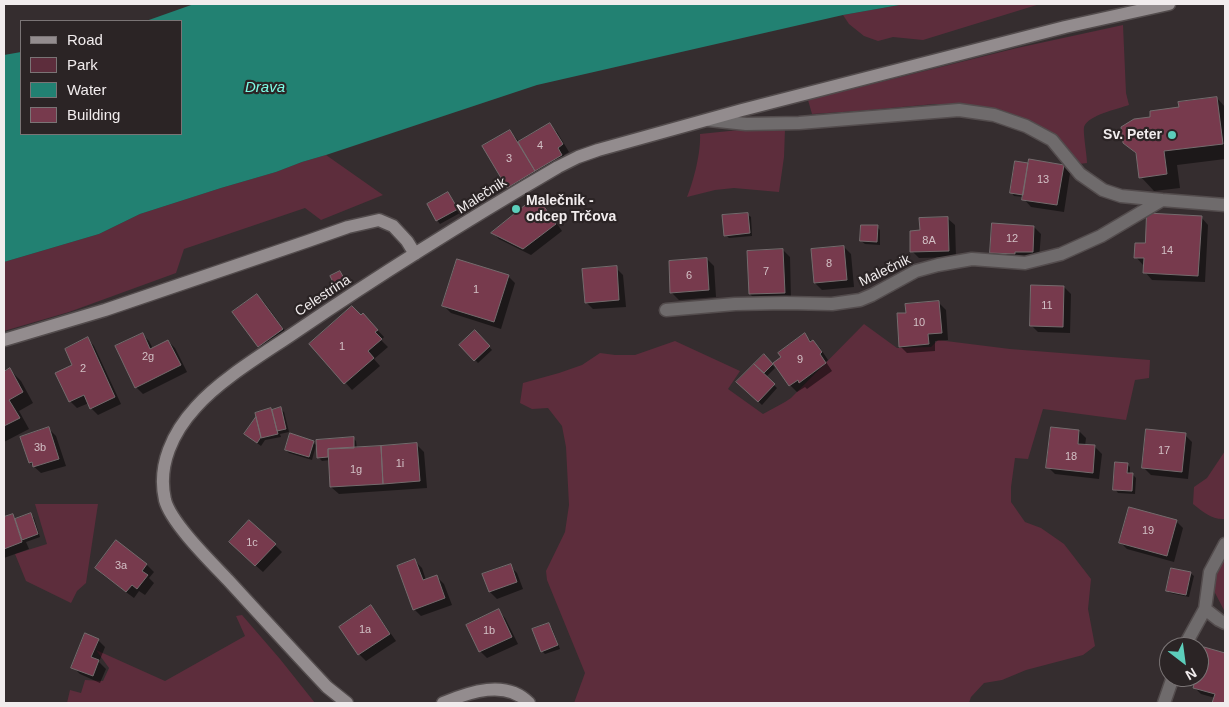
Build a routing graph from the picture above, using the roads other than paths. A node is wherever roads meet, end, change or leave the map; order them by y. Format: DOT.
graph roads {
  1 [pos="1168,4"];
  2 [pos="709,120"];
  3 [pos="1162,200"];
  4 [pos="1225,205"];
  5 [pos="415,254"];
  6 [pos="666,310"];
  7 [pos="4,340"];
  8 [pos="1225,544"];
  9 [pos="1205,609"];
  10 [pos="1225,623"];
  11 [pos="1190,637"];
  12 [pos="1170,687"];
  13 [pos="347,703"];
  14 [pos="443,703"];
  15 [pos="529,703"];
  16 [pos="1164,703"];
  1 -- 2 [label="street, Malečnik"];
  2 -- 3 [label="street, Malečnik"];
  2 -- 5 [label="street, Malečnik"];
  3 -- 4 [label="street, Malečnik"];
  3 -- 6 [label="street, Malečnik"];
  5 -- 7 [label="street"];
  5 -- 13 [label="street, Celestrina"];
  8 -- 9 [label="street"];
  9 -- 10 [label="street"];
  9 -- 11 [label="street"];
  12 -- 16 [label="street"];
  14 -- 15 [label="street"];
}
